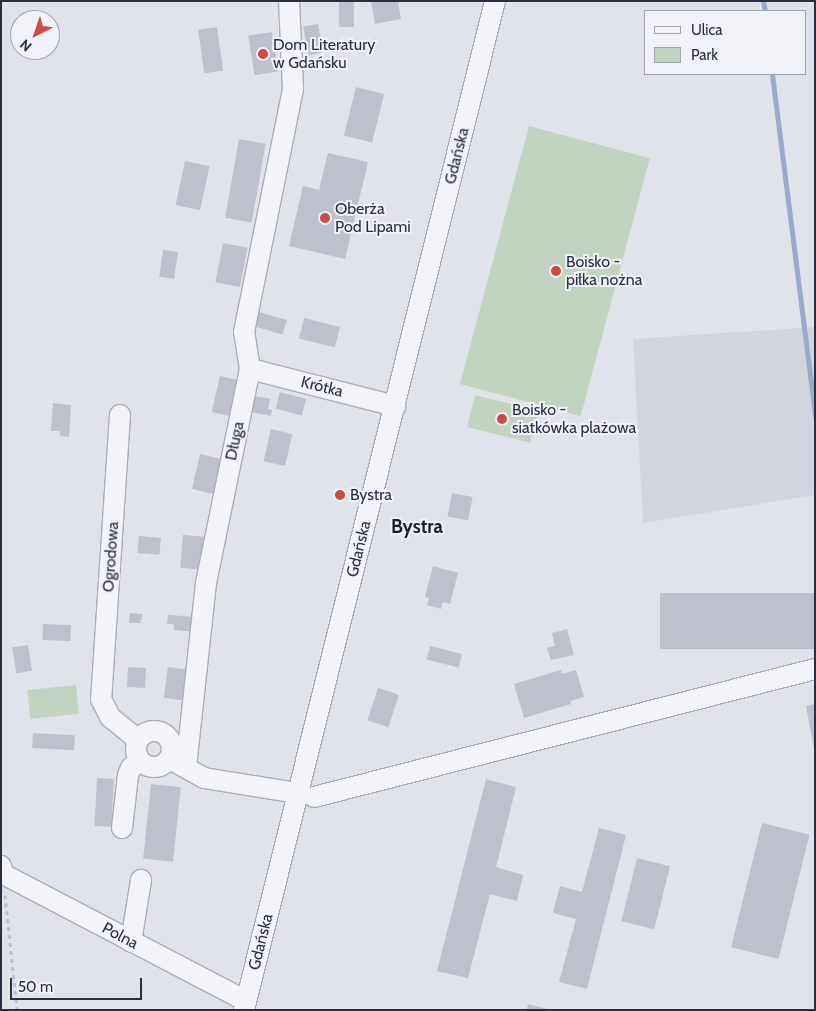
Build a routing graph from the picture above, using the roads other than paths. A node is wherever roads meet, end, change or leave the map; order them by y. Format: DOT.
graph roads {
  1 [pos="289,1"];
  2 [pos="495,1"];
  3 [pos="250,369"];
  4 [pos="395,406"];
  5 [pos="120,415"];
  6 [pos="815,669"];
  7 [pos="138,740"];
  8 [pos="140,761"];
  9 [pos="178,763"];
  10 [pos="306,795"];
  11 [pos="122,828"];
  12 [pos="2,870"];
  13 [pos="141,880"];
  14 [pos="130,942"];
  15 [pos="245,1005"];
  1 -- 3 [label="street, Długa"];
  2 -- 4 [label="street, Gdańska"];
  3 -- 4 [label="street, Krótka"];
  3 -- 9 [label="street, Długa"];
  4 -- 10 [label="street, Gdańska"];
  5 -- 7 [label="street, Ogrodowa"];
  6 -- 10 [label="street"];
  7 -- 8 [label="street"];
  7 -- 9 [label="street"];
  8 -- 9 [label="street"];
  8 -- 11 [label="street"];
  9 -- 10 [label="street"];
  10 -- 15 [label="street, Gdańska"];
  12 -- 14 [label="street, Polna"];
  13 -- 14 [label="street"];
  14 -- 15 [label="street, Polna"];
}
